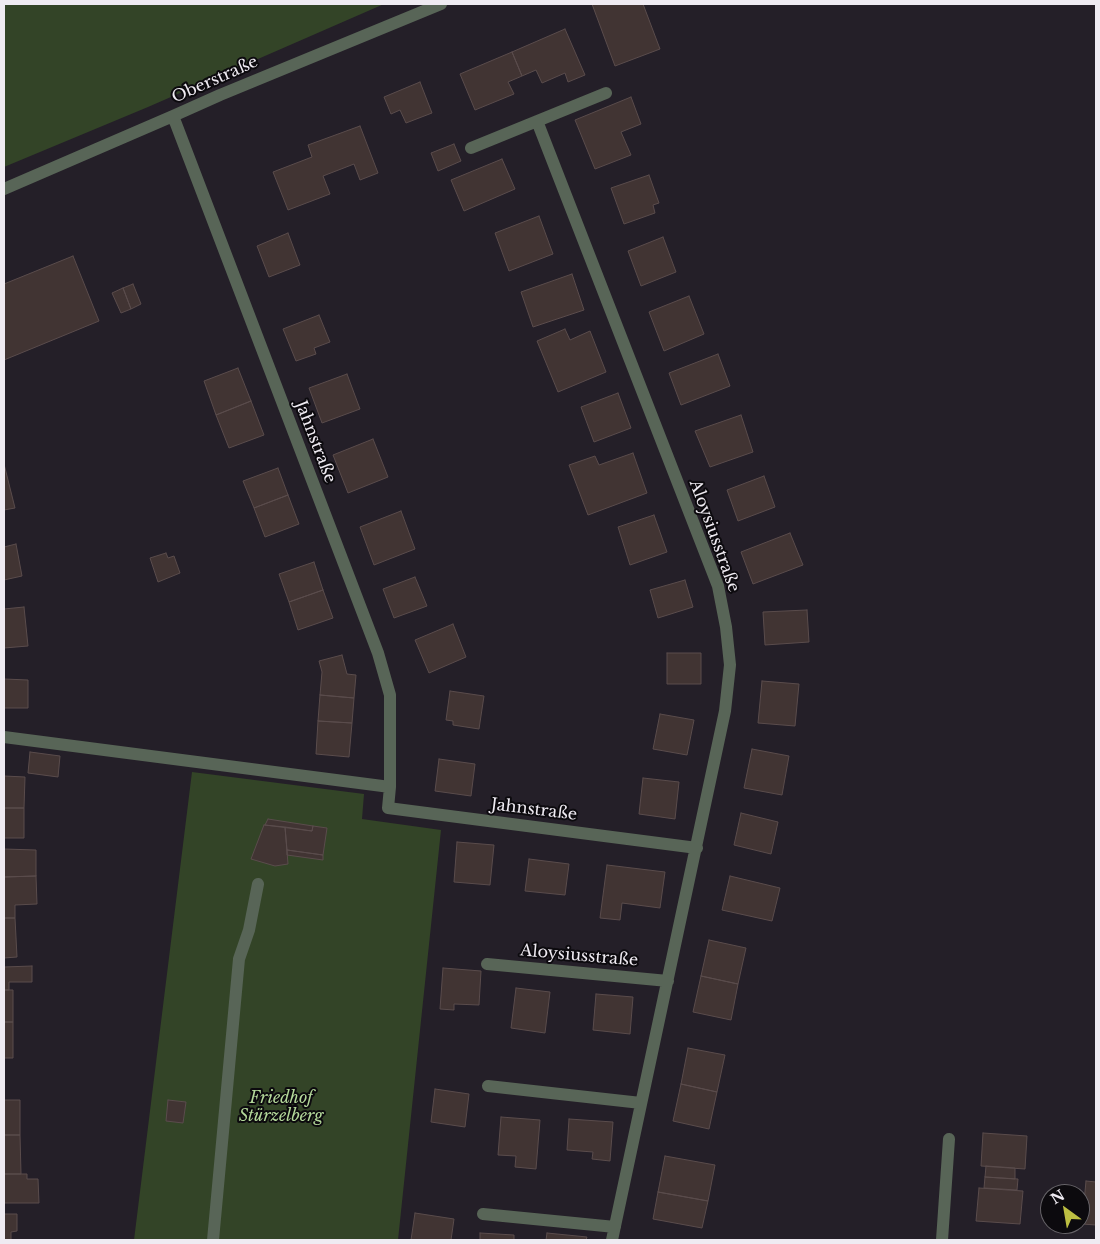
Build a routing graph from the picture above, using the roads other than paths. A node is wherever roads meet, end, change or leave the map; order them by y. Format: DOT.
graph roads {
  1 [pos="441,4"];
  2 [pos="606,93"];
  3 [pos="173,116"];
  4 [pos="537,120"];
  5 [pos="471,148"];
  6 [pos="4,189"];
  7 [pos="4,737"];
  8 [pos="390,787"];
  9 [pos="697,848"];
  10 [pos="258,884"];
  11 [pos="487,964"];
  12 [pos="668,980"];
  13 [pos="488,1086"];
  14 [pos="641,1103"];
  15 [pos="949,1139"];
  16 [pos="483,1214"];
  17 [pos="615,1227"];
  18 [pos="213,1240"];
  19 [pos="612,1240"];
  20 [pos="942,1240"];
  1 -- 3 [label="street, Oberstraße"];
  2 -- 4 [label="street"];
  3 -- 6 [label="street, Oberstraße"];
  3 -- 8 [label="street, Jahnstraße"];
  4 -- 5 [label="street"];
  4 -- 9 [label="street, Aloysiusstraße"];
  7 -- 8 [label="street"];
  8 -- 9 [label="street, Jahnstraße"];
  9 -- 12 [label="street, Aloysiusstraße"];
  10 -- 18 [label="street"];
  11 -- 12 [label="street, Aloysiusstraße"];
  12 -- 14 [label="street, Aloysiusstraße"];
  13 -- 14 [label="street"];
  14 -- 17 [label="street, Aloysiusstraße"];
  15 -- 20 [label="street"];
  16 -- 17 [label="street"];
  17 -- 19 [label="street, Aloysiusstraße"];
}
